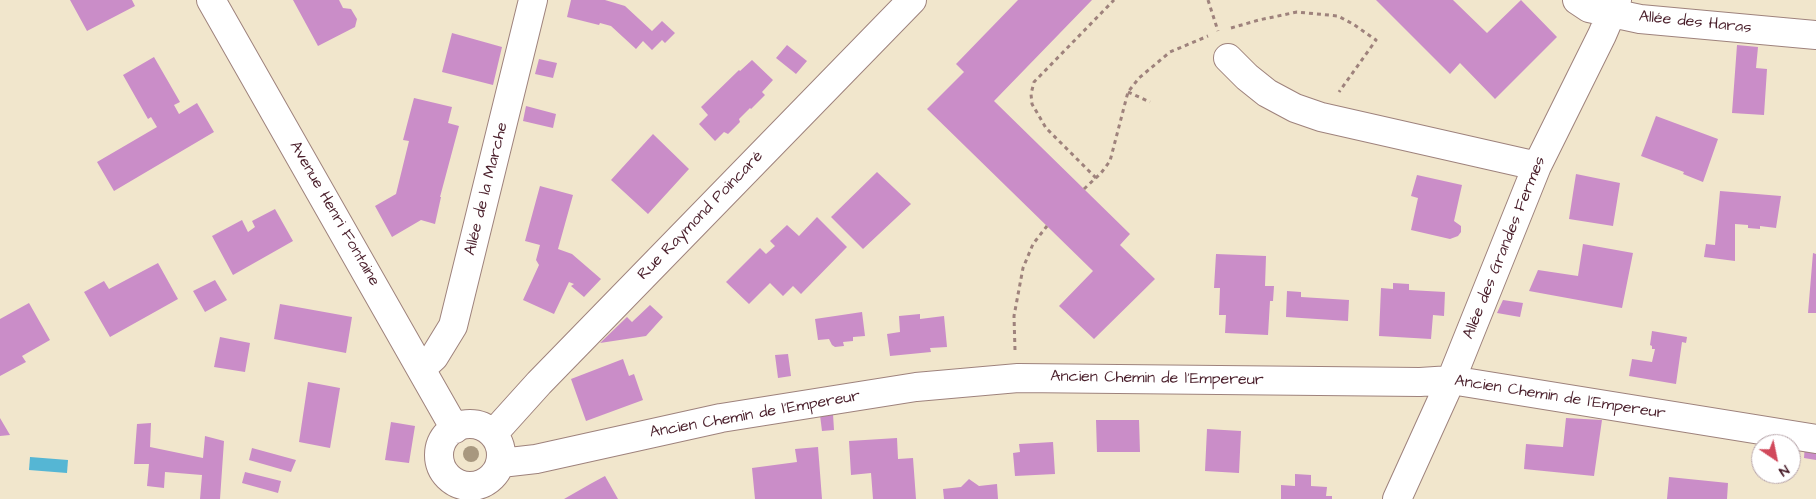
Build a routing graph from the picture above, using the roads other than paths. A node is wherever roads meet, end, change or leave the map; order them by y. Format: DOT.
graph roads {
  1 [pos="211,0"];
  2 [pos="533,0"];
  3 [pos="912,0"];
  4 [pos="1577,0"];
  5 [pos="1614,6"];
  6 [pos="1816,35"];
  7 [pos="1228,58"];
  8 [pos="1537,166"];
  9 [pos="422,368"];
  10 [pos="1451,380"];
  11 [pos="455,429"];
  12 [pos="493,434"];
  13 [pos="1816,439"];
  14 [pos="493,482"];
  15 [pos="453,491"];
  16 [pos="1397,499"];
  1 -- 9 [label="street, Avenue Henri Fontaine"];
  2 -- 9 [label="street, Allée de la Marche"];
  3 -- 12 [label="street, Rue Raymond Poincaré"];
  4 -- 5 [label="street, Allée des Haras"];
  5 -- 6 [label="street, Allée des Haras"];
  5 -- 8 [label="street, Allée des Grandes Fermes"];
  7 -- 8 [label="street"];
  8 -- 10 [label="street, Allée des Grandes Fermes"];
  9 -- 11 [label="street, Avenue Henri Fontaine"];
  10 -- 13 [label="street, Ancien Chemin de l'Empereur"];
  10 -- 14 [label="street, Ancien Chemin de l'Empereur"];
  10 -- 16 [label="street, Allée des Grandes Fermes"];
  11 -- 12 [label="street"];
  11 -- 15 [label="street"];
  12 -- 14 [label="street"];
  14 -- 15 [label="street"];
}
